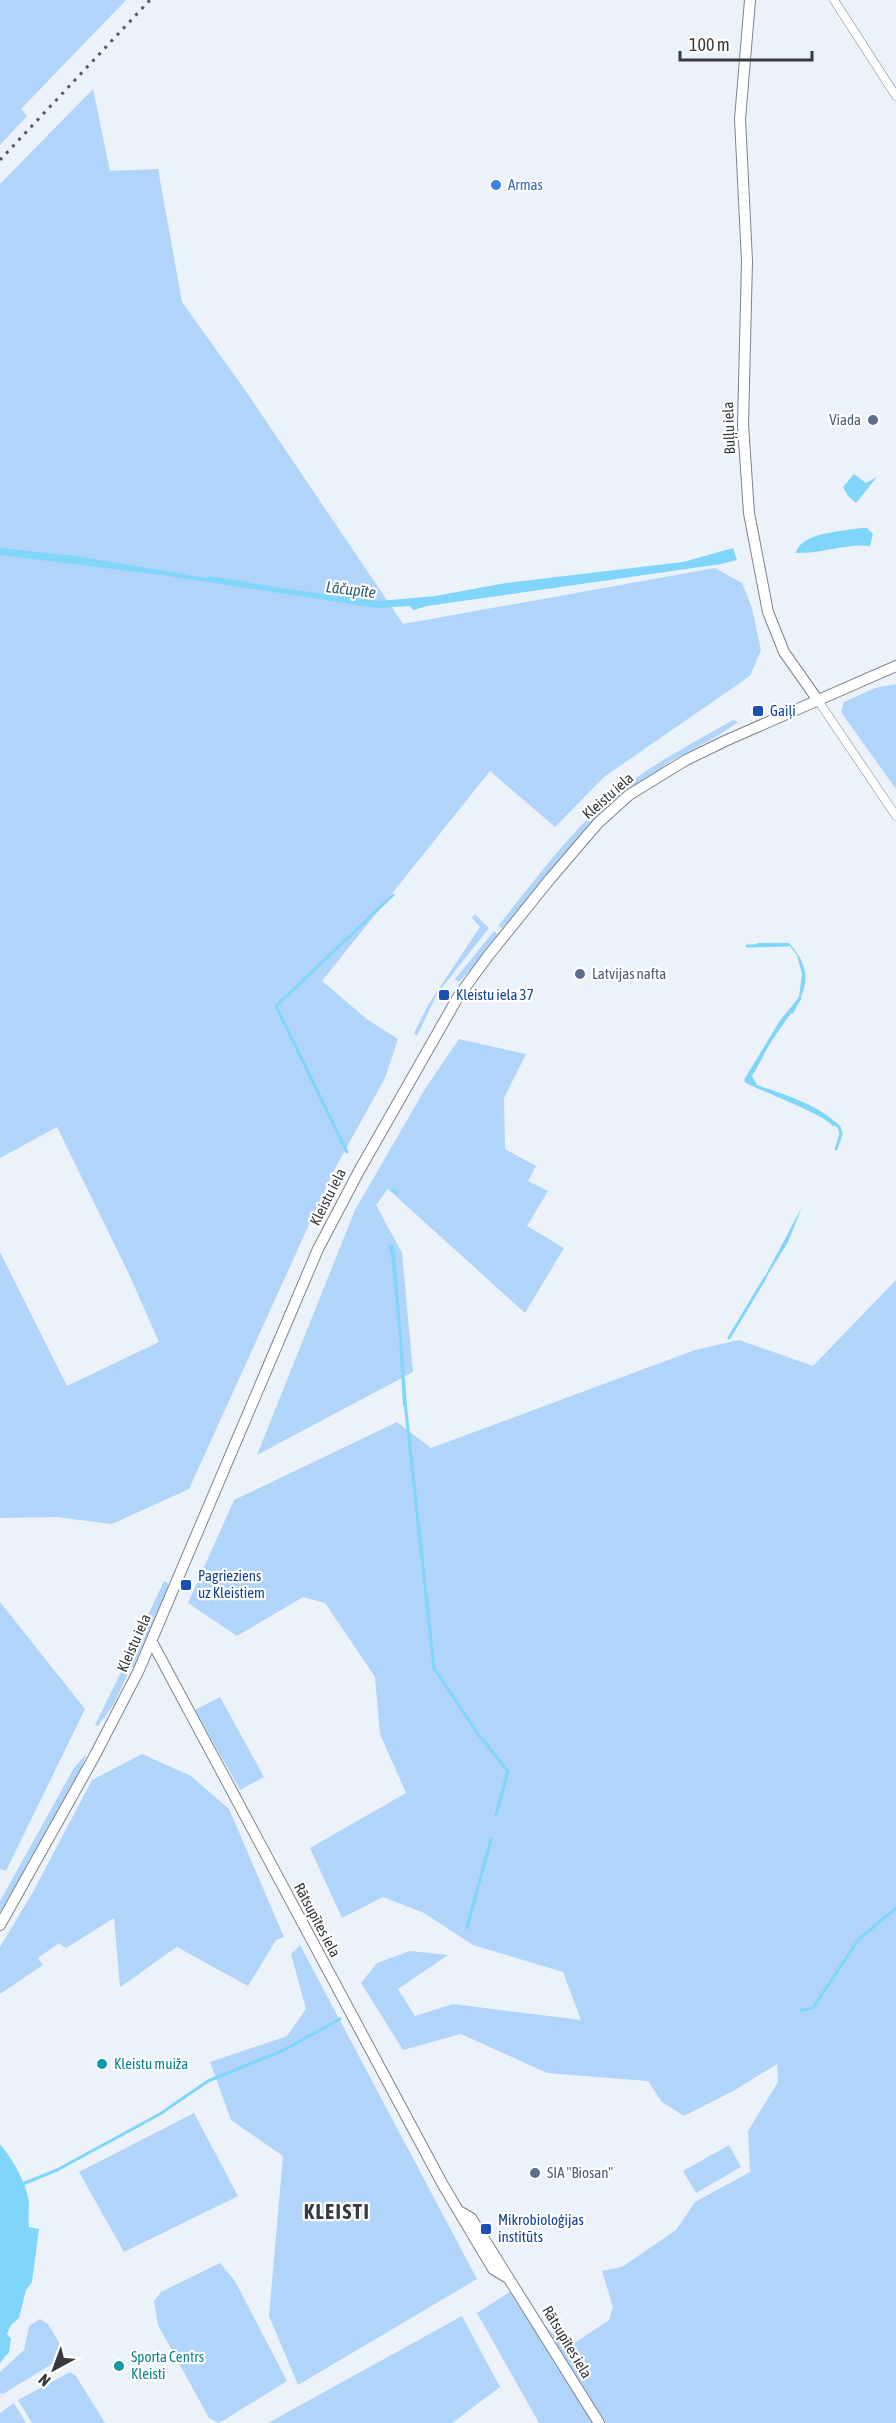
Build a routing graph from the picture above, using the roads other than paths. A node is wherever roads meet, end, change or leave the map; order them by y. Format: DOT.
graph roads {
  1 [pos="750,0"];
  2 [pos="834,0"];
  3 [pos="896,96"];
  4 [pos="896,666"];
  5 [pos="817,699"];
  6 [pos="896,816"];
  7 [pos="152,1641"];
  8 [pos="0,1925"];
  9 [pos="599,2423"];
  1 -- 5 [label="street, Buļļu iela"];
  2 -- 3 [label="street"];
  4 -- 5 [label="street, Kleistu iela"];
  5 -- 6 [label="street, Buļļu iela"];
  5 -- 7 [label="street, Kleistu iela"];
  7 -- 8 [label="street, Kleistu iela"];
  7 -- 9 [label="street, Rātsupītes iela"];
}
